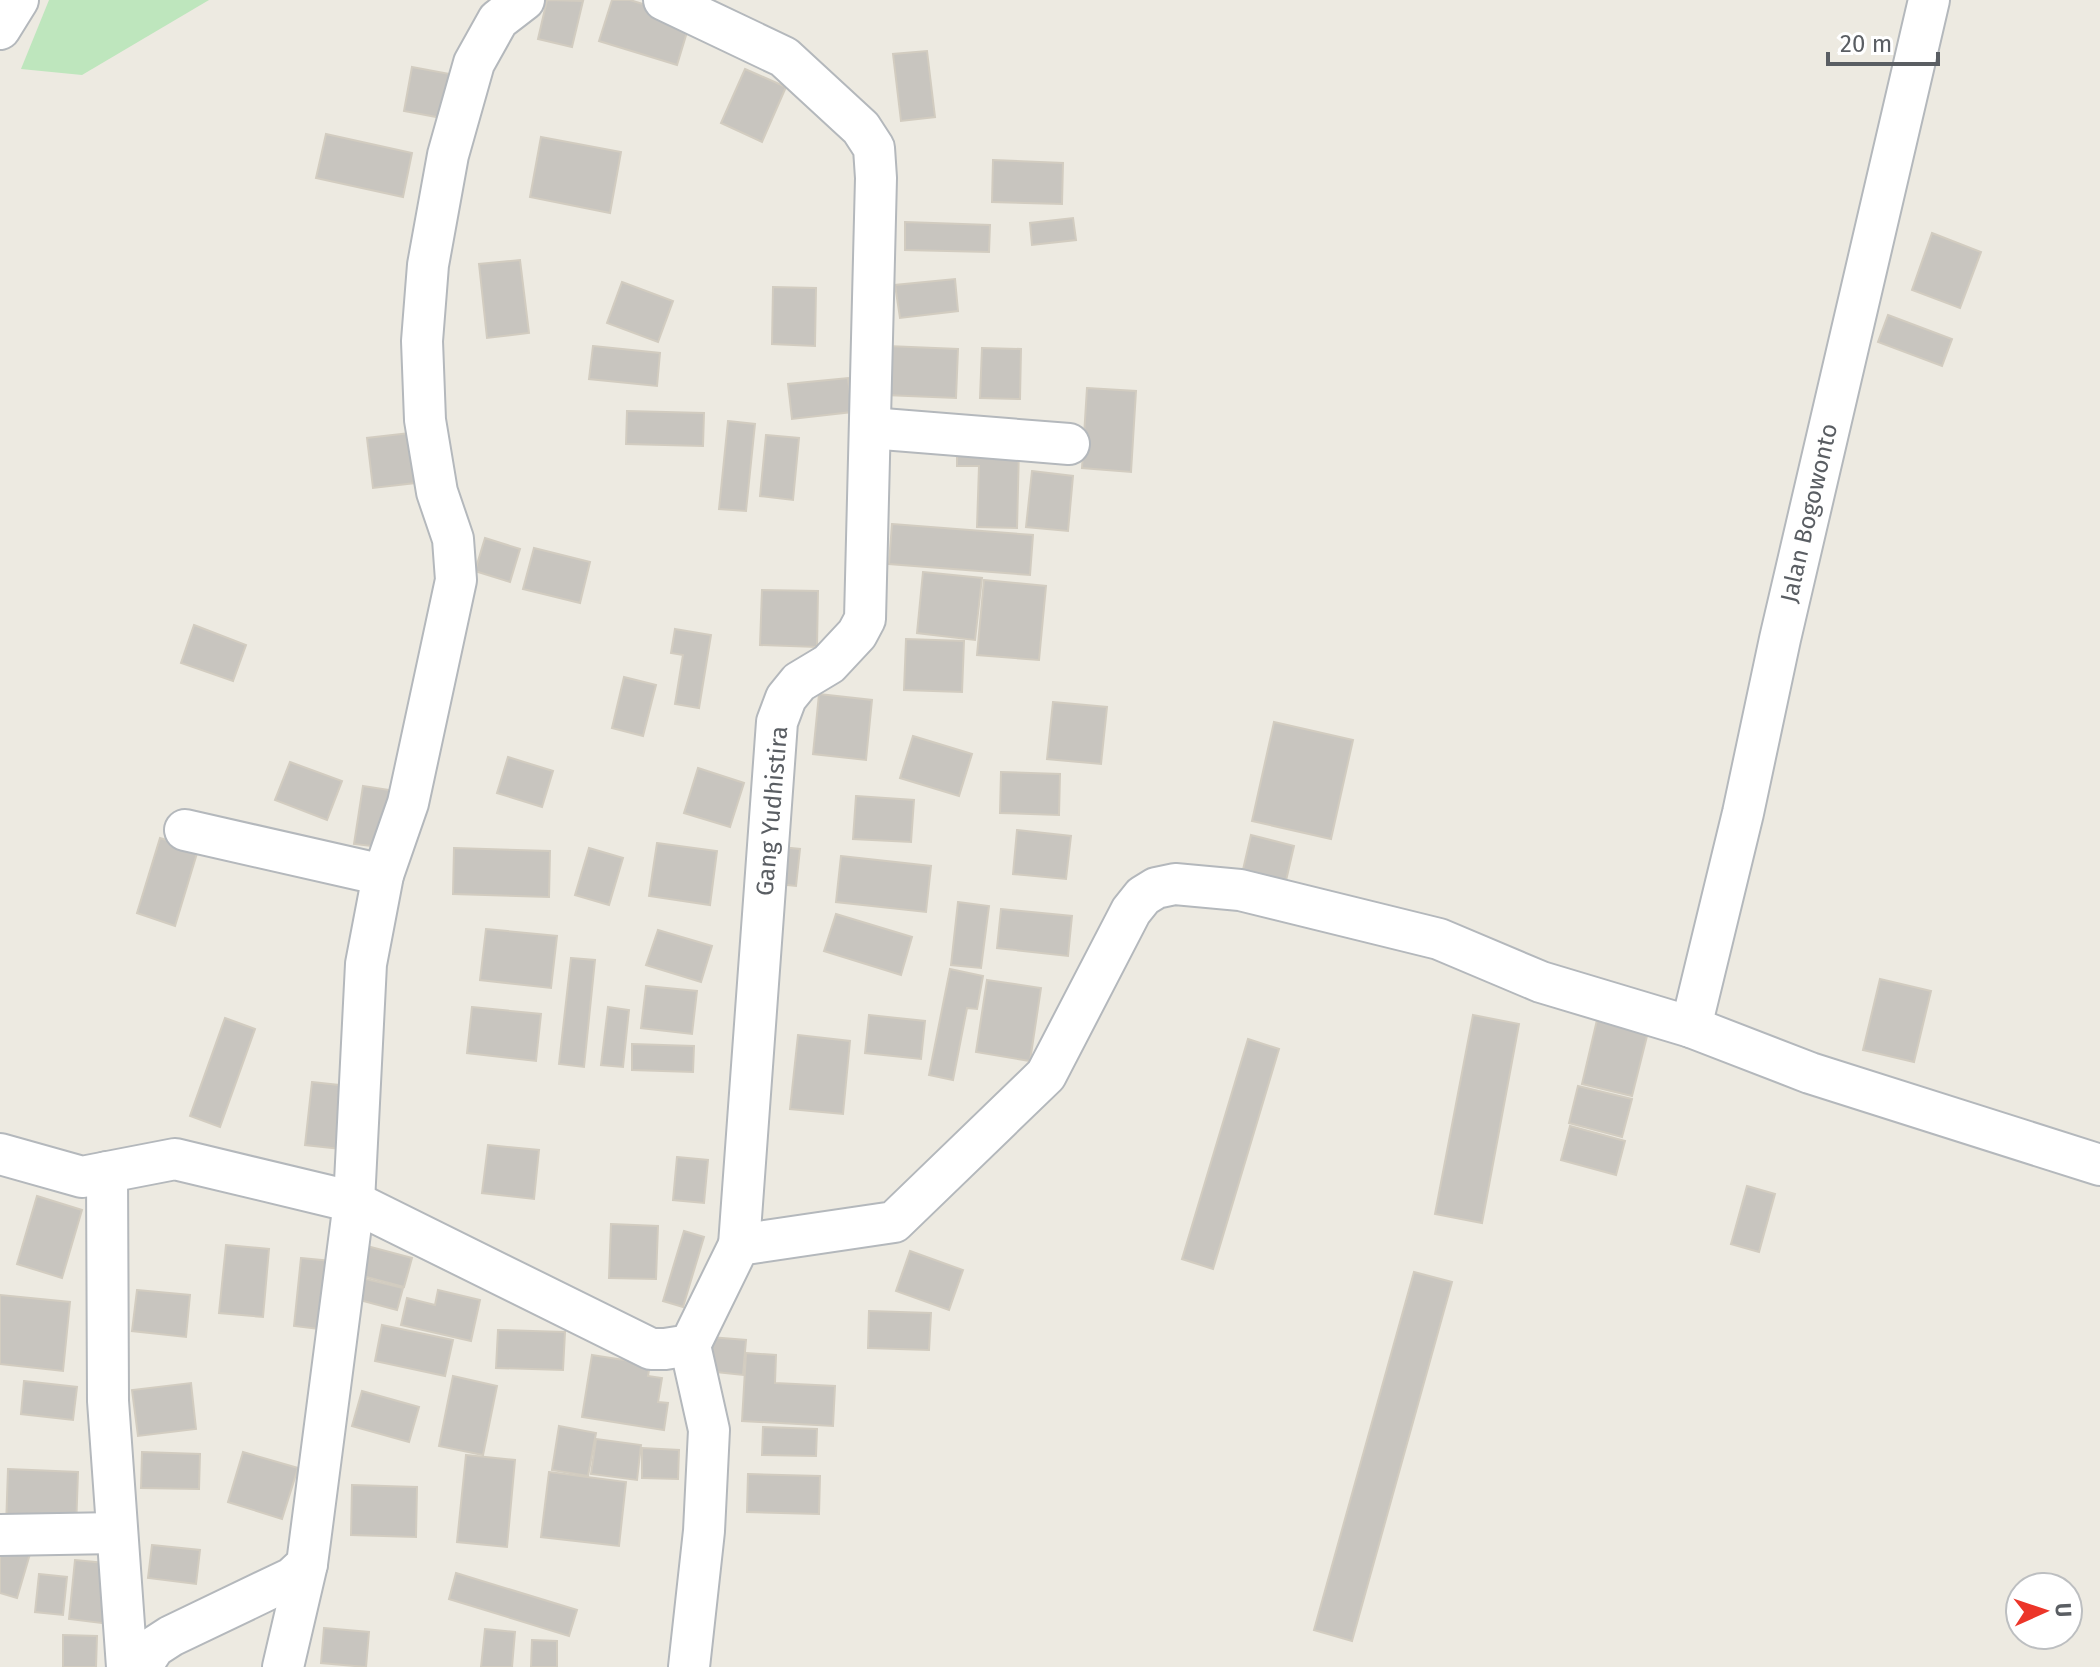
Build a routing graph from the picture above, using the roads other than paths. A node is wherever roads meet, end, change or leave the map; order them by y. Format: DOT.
graph roads {
  1 [pos="18,0"];
  2 [pos="524,0"];
  3 [pos="664,0"];
  4 [pos="1929,0"];
  5 [pos="0,29"];
  6 [pos="870,428"];
  7 [pos="1069,444"];
  8 [pos="185,830"];
  9 [pos="383,875"];
  10 [pos="1691,1027"];
  11 [pos="0,1154"];
  12 [pos="2100,1165"];
  13 [pos="107,1172"];
  14 [pos="354,1202"];
  15 [pos="739,1245"];
  16 [pos="690,1345"];
  17 [pos="117,1533"];
  18 [pos="0,1535"];
  19 [pos="307,1564"];
  20 [pos="127,1667"];
  21 [pos="141,1667"];
  22 [pos="283,1667"];
  23 [pos="689,1667"];
  1 -- 5 [label="street"];
  2 -- 9 [label="street"];
  3 -- 6 [label="street, Gang Yudhistira"];
  4 -- 10 [label="street, Jalan Bogowonto"];
  6 -- 7 [label="street"];
  6 -- 15 [label="street, Gang Yudhistira"];
  8 -- 9 [label="street"];
  9 -- 14 [label="street"];
  10 -- 12 [label="street"];
  10 -- 15 [label="street"];
  11 -- 13 [label="street"];
  13 -- 14 [label="street"];
  13 -- 17 [label="street"];
  14 -- 16 [label="street"];
  14 -- 19 [label="street"];
  15 -- 16 [label="street"];
  16 -- 23 [label="street"];
  17 -- 18 [label="street"];
  17 -- 20 [label="street"];
  19 -- 21 [label="street"];
  19 -- 22 [label="street"];
}
